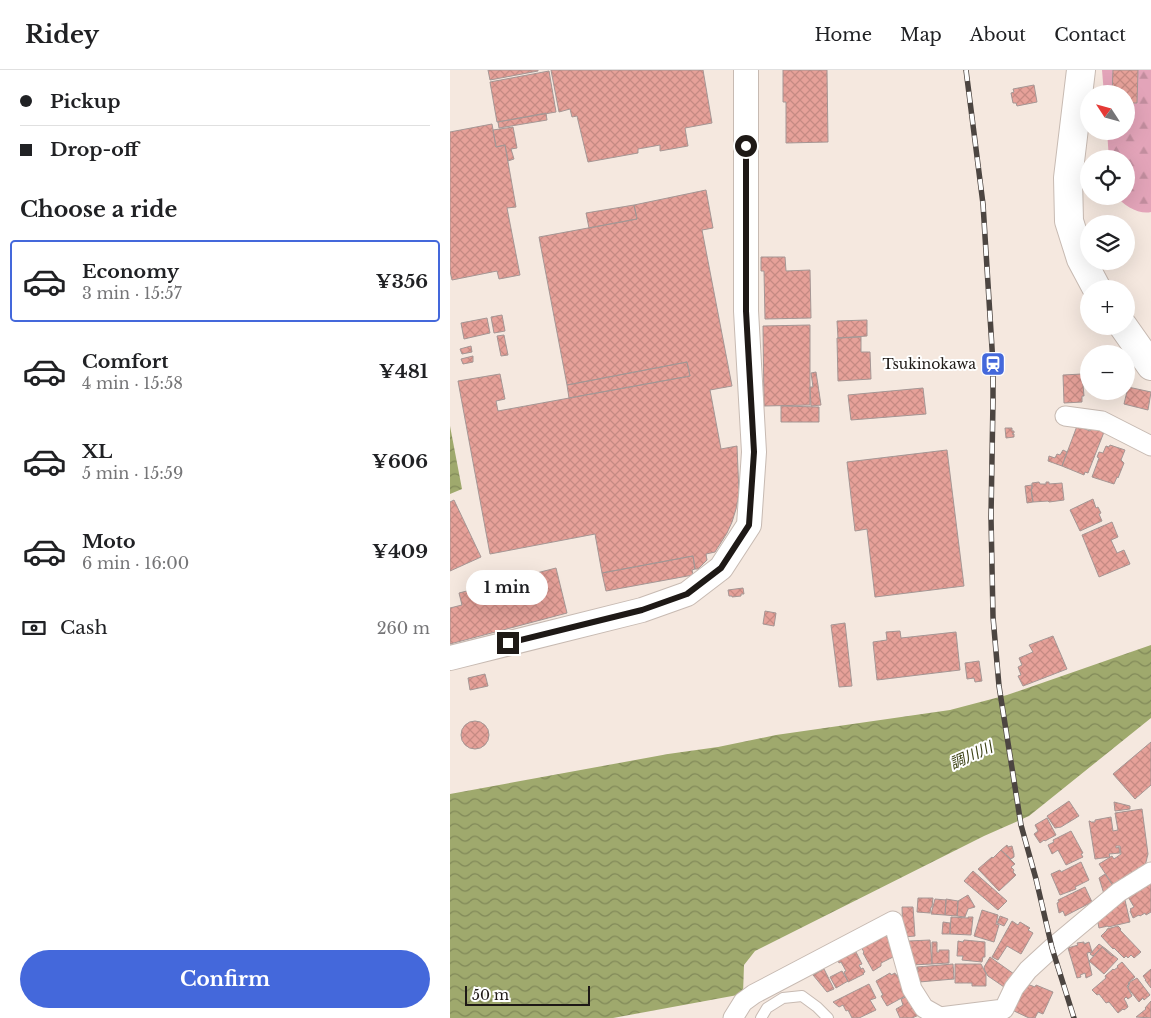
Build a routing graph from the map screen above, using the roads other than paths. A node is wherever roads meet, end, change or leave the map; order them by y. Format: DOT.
graph roads {
  1 [pos="746,70"];
  2 [pos="1081,70"];
  3 [pos="1092,280"];
  4 [pos="1129,335"];
  5 [pos="1151,366"];
  6 [pos="1065,416"];
  7 [pos="1151,446"];
  8 [pos="450,658"];
  9 [pos="1151,872"];
  10 [pos="1004,1014"];
  11 [pos="733,1018"];
  12 [pos="761,1018"];
  13 [pos="828,1018"];
  1 -- 8 [label="street"];
  2 -- 3 [label="highway"];
  4 -- 5 [label="highway"];
  6 -- 7 [label="street"];
  9 -- 10 [label="street"];
  10 -- 11 [label="street"];
  12 -- 13 [label="lane"];
}
